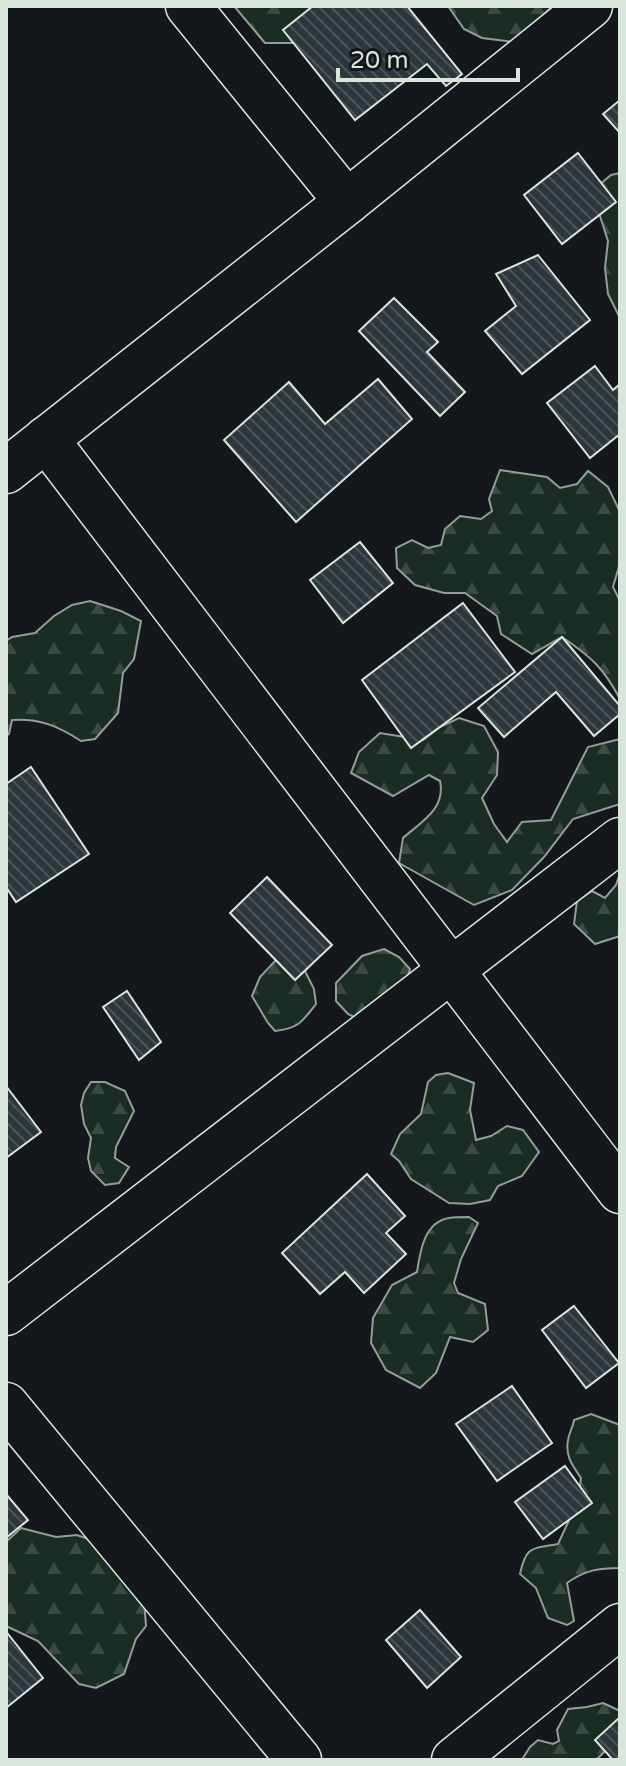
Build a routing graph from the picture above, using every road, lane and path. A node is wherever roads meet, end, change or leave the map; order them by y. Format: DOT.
graph roads {
  1 [pos="188,6"];
  2 [pos="590,6"];
  3 [pos="347,202"];
  4 [pos="46,439"];
  5 [pos="6,471"];
  6 [pos="620,840"];
  7 [pos="450,971"];
  8 [pos="620,1191"];
  9 [pos="6,1313"];
  10 [pos="6,1405"];
  11 [pos="620,1626"];
  12 [pos="299,1760"];
  13 [pos="454,1760"];
  1 -- 3 [label="street"];
  2 -- 3 [label="street"];
  3 -- 4 [label="street"];
  4 -- 5 [label="street"];
  4 -- 7 [label="street"];
  6 -- 7 [label="street"];
  7 -- 8 [label="street"];
  7 -- 9 [label="street"];
  10 -- 12 [label="street"];
  11 -- 13 [label="street"];
}
